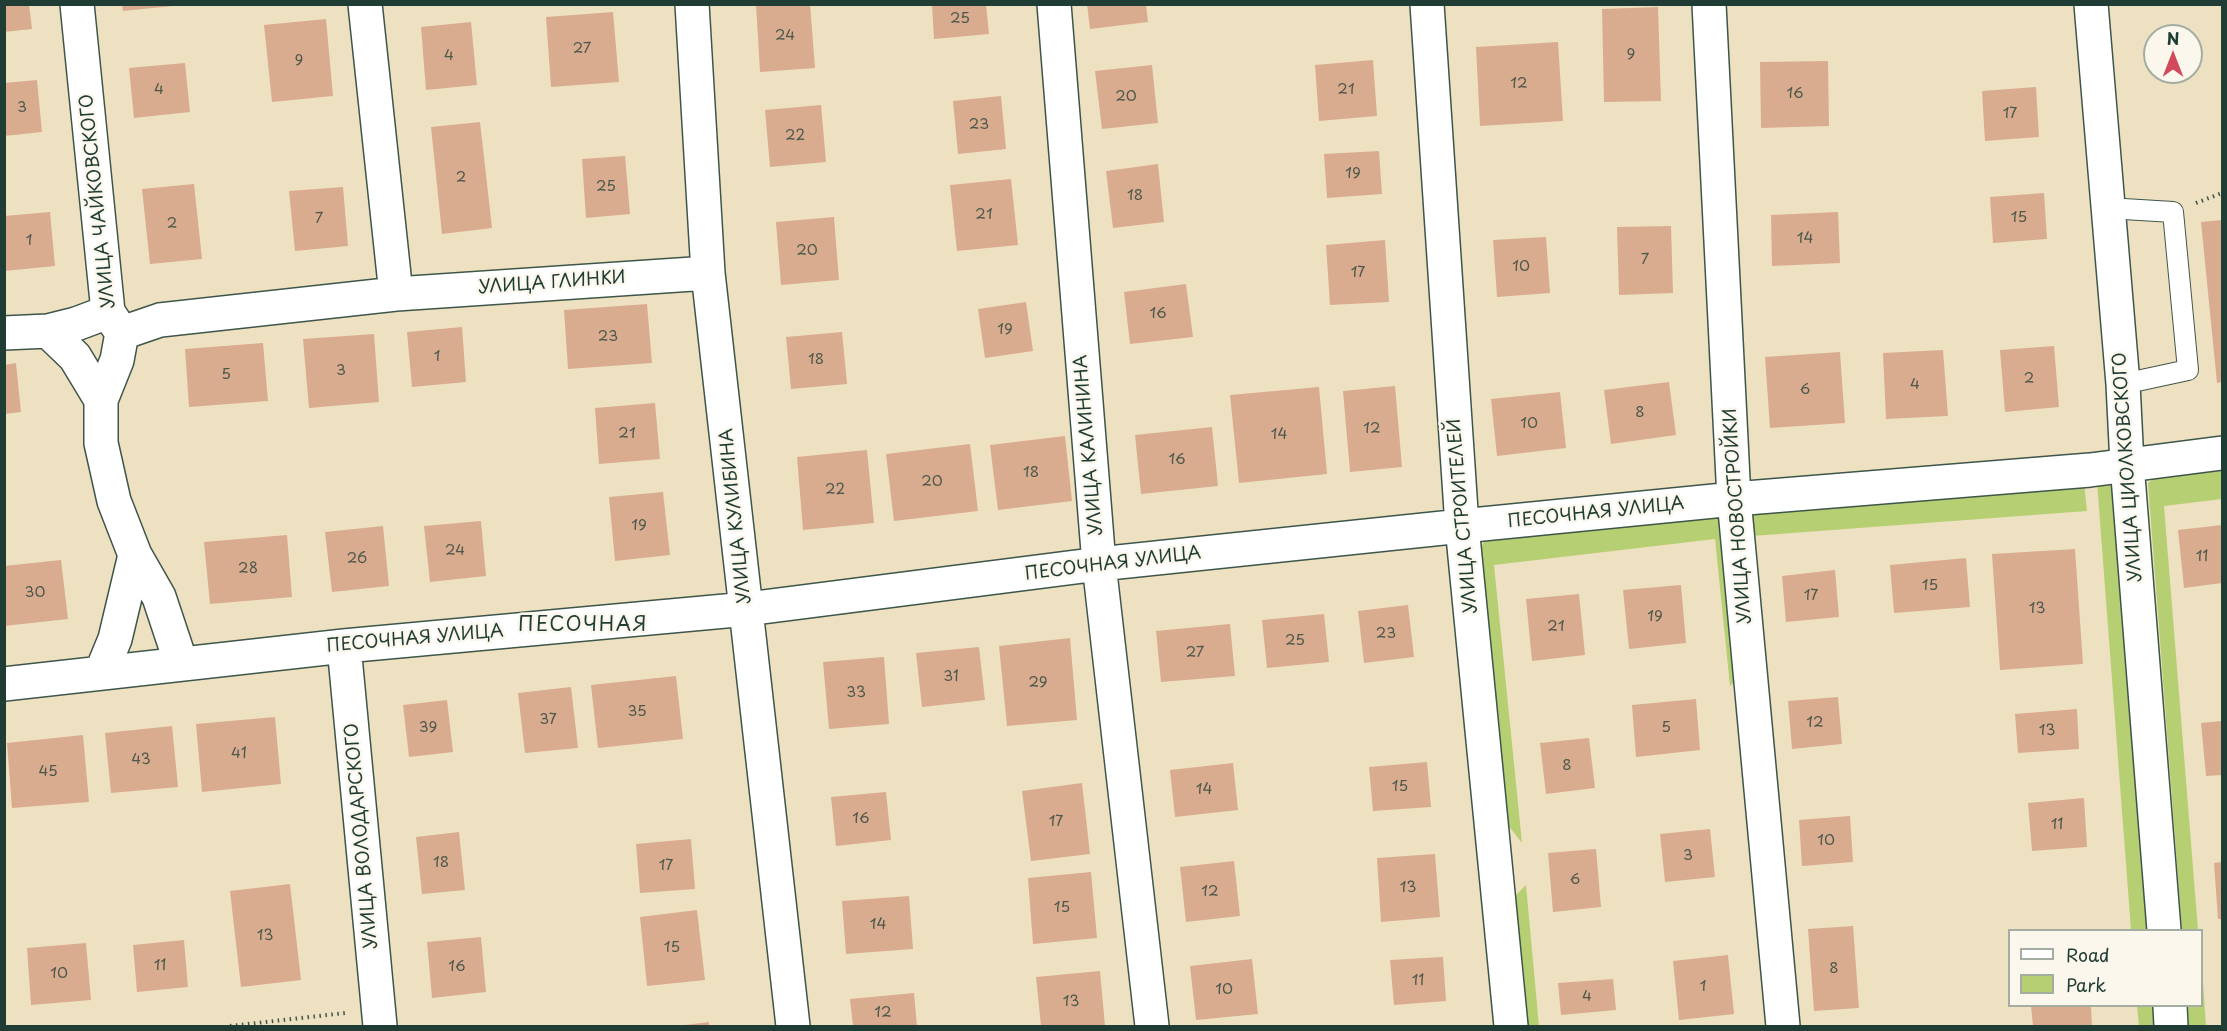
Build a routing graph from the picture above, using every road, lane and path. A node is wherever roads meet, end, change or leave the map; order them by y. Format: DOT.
graph roads {
  1 [pos="77,4"];
  2 [pos="365,4"];
  3 [pos="692,4"];
  4 [pos="1054,4"];
  5 [pos="1427,4"];
  6 [pos="1709,4"];
  7 [pos="2091,4"];
  8 [pos="2107,208"];
  9 [pos="708,273"];
  10 [pos="396,294"];
  11 [pos="115,322"];
  12 [pos="48,331"];
  13 [pos="4,333"];
  14 [pos="2123,384"];
  15 [pos="101,400"];
  16 [pos="2223,453"];
  17 [pos="2127,464"];
  18 [pos="1734,500"];
  19 [pos="1462,526"];
  20 [pos="135,555"];
  21 [pos="1099,564"];
  22 [pos="747,609"];
  23 [pos="344,646"];
  24 [pos="181,663"];
  25 [pos="100,673"];
  26 [pos="4,684"];
  27 [pos="2164,929"];
  28 [pos="2169,1007"];
  29 [pos="379,1018"];
  30 [pos="230,1026"];
  31 [pos="793,1026"];
  32 [pos="1152,1026"];
  33 [pos="1511,1026"];
  34 [pos="1784,1026"];
  35 [pos="2171,1026"];
  1 -- 11 [label="street, УЛИЦА ЧАЙКОВСКОГО"];
  2 -- 10 [label="street"];
  3 -- 9 [label="street, УЛИЦА КУЛИБИНА"];
  4 -- 21 [label="street, УЛИЦА КАЛИНИНА"];
  5 -- 19 [label="street, УЛИЦА СТРОИТЕЛЕЙ"];
  6 -- 18 [label="street, УЛИЦА НОВОСТРОЙКИ"];
  7 -- 8 [label="street, УЛИЦА ЦИОЛКОВСКОГО"];
  8 -- 14 [label="street, УЛИЦА ЦИОЛКОВСКОГО"];
  8 -- 14 [label="lane"];
  9 -- 10 [label="street, УЛИЦА ГЛИНКИ"];
  9 -- 22 [label="street, УЛИЦА КУЛИБИНА"];
  10 -- 11 [label="street, УЛИЦА ГЛИНКИ"];
  11 -- 12 [label="street, УЛИЦА ГЛИНКИ"];
  11 -- 15 [label="street, УЛИЦА ЧАЙКОВСКОГО"];
  12 -- 13 [label="street, УЛИЦА ГЛИНКИ"];
  12 -- 15 [label="street"];
  14 -- 17 [label="street, УЛИЦА ЦИОЛКОВСКОГО"];
  15 -- 20 [label="street, УЛИЦА ЧАЙКОВСКОГО"];
  16 -- 17 [label="street, ПЕСОЧНАЯ УЛИЦА"];
  17 -- 18 [label="street, ПЕСОЧНАЯ УЛИЦА"];
  17 -- 27 [label="street, УЛИЦА ЦИОЛКОВСКОГО"];
  18 -- 19 [label="street, ПЕСОЧНАЯ УЛИЦА"];
  18 -- 34 [label="street, УЛИЦА НОВОСТРОЙКИ"];
  19 -- 21 [label="street, ПЕСОЧНАЯ УЛИЦА"];
  19 -- 33 [label="street, УЛИЦА СТРОИТЕЛЕЙ"];
  20 -- 24 [label="street, УЛИЦА ЧАЙКОВСКОГО"];
  20 -- 25 [label="street"];
  21 -- 22 [label="street, ПЕСОЧНАЯ УЛИЦА"];
  21 -- 32 [label="street, УЛИЦА КАЛИНИНА"];
  22 -- 23 [label="street, ПЕСОЧНАЯ УЛИЦА"];
  22 -- 31 [label="street, УЛИЦА КУЛИБИНА"];
  23 -- 24 [label="street, ПЕСОЧНАЯ УЛИЦА"];
  23 -- 29 [label="street, УЛИЦА ВОЛОДАРСКОГО"];
  24 -- 25 [label="street, ПЕСОЧНАЯ УЛИЦА"];
  25 -- 26 [label="street, ПЕСОЧНАЯ УЛИЦА"];
  28 -- 35 [label="street"];
  29 -- 30 [label="path"];
}
